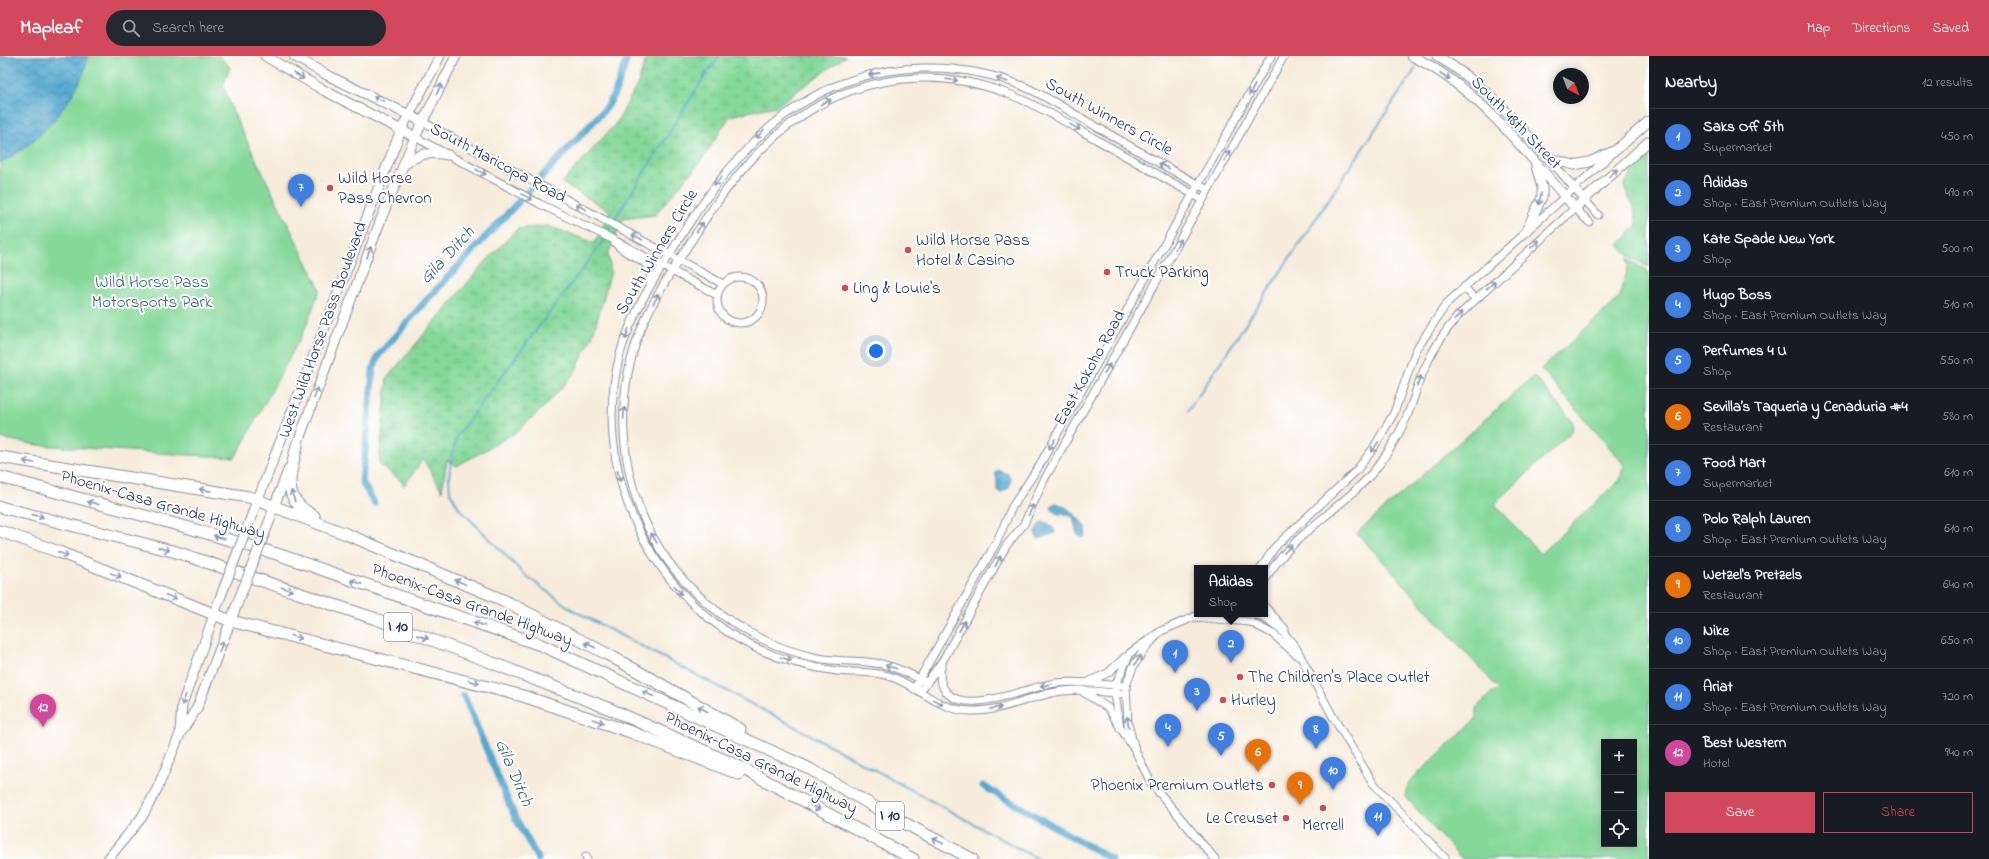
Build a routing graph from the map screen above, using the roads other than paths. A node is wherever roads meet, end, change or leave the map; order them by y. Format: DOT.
graph roads {
  1 [pos="265,56"];
  2 [pos="294,56"];
  3 [pos="440,56"];
  4 [pos="456,56"];
  5 [pos="1271,56"];
  6 [pos="1284,56"];
  7 [pos="1412,56"];
  8 [pos="1437,56"];
  9 [pos="323,73"];
  10 [pos="316,86"];
  11 [pos="409,114"];
  12 [pos="1649,121"];
  13 [pos="423,122"];
  14 [pos="401,130"];
  15 [pos="415,137"];
  16 [pos="1649,141"];
  17 [pos="1616,150"];
  18 [pos="448,155"];
  19 [pos="1548,158"];
  20 [pos="737,159"];
  21 [pos="1536,164"];
  22 [pos="403,166"];
  23 [pos="744,166"];
  24 [pos="729,168"];
  25 [pos="738,175"];
  26 [pos="1198,185"];
  27 [pos="1574,188"];
  28 [pos="1208,190"];
  29 [pos="1193,194"];
  30 [pos="1565,196"];
  31 [pos="1203,200"];
  32 [pos="1584,200"];
  33 [pos="1575,208"];
  34 [pos="1598,215"];
  35 [pos="1589,222"];
  36 [pos="1526,231"];
  37 [pos="612,239"];
  38 [pos="670,254"];
  39 [pos="679,260"];
  40 [pos="663,266"];
  41 [pos="673,271"];
  42 [pos="723,284"];
  43 [pos="650,286"];
  44 [pos="1464,287"];
  45 [pos="718,295"];
  46 [pos="1475,299"];
  47 [pos="1078,398"];
  48 [pos="1088,403"];
  49 [pos="1394,413"];
  50 [pos="1406,418"];
  51 [pos="297,445"];
  52 [pos="626,447"];
  53 [pos="615,449"];
  54 [pos="0,458"];
  55 [pos="0,477"];
  56 [pos="257,500"];
  57 [pos="0,507"];
  58 [pos="273,512"];
  59 [pos="0,531"];
  60 [pos="346,534"];
  61 [pos="1000,537"];
  62 [pos="1010,543"];
  63 [pos="1263,565"];
  64 [pos="1268,576"];
  65 [pos="1268,610"];
  66 [pos="214,615"];
  67 [pos="1194,617"];
  68 [pos="1200,617"];
  69 [pos="1262,617"];
  70 [pos="1247,619"];
  71 [pos="231,621"];
  72 [pos="733,622"];
  73 [pos="727,630"];
  74 [pos="1161,631"];
  75 [pos="1295,646"];
  76 [pos="1130,653"];
  77 [pos="943,660"];
  78 [pos="1302,660"];
  79 [pos="920,679"];
  80 [pos="1085,682"];
  81 [pos="927,683"];
  82 [pos="1126,686"];
  83 [pos="1115,689"];
  84 [pos="1066,690"];
  85 [pos="917,691"];
  86 [pos="1125,694"];
  87 [pos="1120,728"];
  88 [pos="180,734"];
  89 [pos="1135,750"];
  90 [pos="810,769"];
  91 [pos="781,789"];
  92 [pos="108,859"];
  93 [pos="913,859"];
  94 [pos="972,859"];
  95 [pos="1215,859"];
  96 [pos="1446,859"];
  1 -- 10 [label="main road, South Maricopa Road, one-way"];
  2 -- 9 [label="main road, South Maricopa Road"];
  3 -- 11 [label="main road, West Wild Horse Pass Boulevard"];
  13 -- 4 [label="main road, West Wild Horse Pass Boulevard, one-way"];
  5 -- 26 [label="street, East Kokoho Road, one-way"];
  28 -- 6 [label="street, East Kokoho Road, one-way"];
  7 -- 21 [label="main road, South 48th Street, one-way"];
  8 -- 19 [label="main road, South 48th Street"];
  9 -- 10 [label="main road"];
  11 -- 9 [label="main road, South Maricopa Road, one-way"];
  10 -- 14 [label="main road, South Maricopa Road"];
  11 -- 13 [label="main road, South Maricopa Road"];
  11 -- 14 [label="main road, West Wild Horse Pass Boulevard"];
  12 -- 17 [label="main road"];
  13 -- 15 [label="main road, West Wild Horse Pass Boulevard"];
  38 -- 13 [label="street, South Maricopa Road, one-way"];
  14 -- 15 [label="main road, South Maricopa Road"];
  14 -- 56 [label="main road, West Wild Horse Pass Boulevard"];
  15 -- 18 [label="street, South Maricopa Road"];
  15 -- 22 [label="main road, West Wild Horse Pass Boulevard"];
  32 -- 16 [label="main road, one-way"];
  17 -- 19 [label="main road"];
  17 -- 27 [label="street"];
  18 -- 22 [label="main road"];
  18 -- 37 [label="street, South Maricopa Road, one-way"];
  19 -- 27 [label="street, South 48th Street"];
  20 -- 23 [label="street"];
  20 -- 24 [label="street, South Winners Circle"];
  26 -- 20 [label="street, South Winners Circle, one-way"];
  21 -- 30 [label="main road, South 48th Street"];
  21 -- 36 [label="main road, one-way"];
  51 -- 22 [label="main road, West Wild Horse Pass Boulevard, one-way"];
  23 -- 25 [label="street, South Winners Circle"];
  23 -- 29 [label="street, South Winners Circle, one-way"];
  24 -- 25 [label="street"];
  24 -- 38 [label="street, South Winners Circle, one-way"];
  39 -- 25 [label="street, South Winners Circle, one-way"];
  26 -- 28 [label="street, South Winners Circle"];
  26 -- 29 [label="street, East Kokoho Road"];
  27 -- 30 [label="street"];
  27 -- 32 [label="street, South 48th Street"];
  28 -- 31 [label="street, East Kokoho Road"];
  29 -- 31 [label="street, South Winners Circle"];
  29 -- 47 [label="street, East Kokoho Road"];
  30 -- 33 [label="main road, South 48th Street"];
  30 -- 36 [label="street"];
  48 -- 31 [label="street, East Kokoho Road, one-way"];
  32 -- 33 [label="main road"];
  32 -- 34 [label="street, South 48th Street"];
  33 -- 35 [label="street, South 48th Street"];
  46 -- 33 [label="street, one-way"];
  36 -- 44 [label="street"];
  37 -- 40 [label="street, South Maricopa Road"];
  37 -- 43 [label="street"];
  38 -- 39 [label="street, South Maricopa Road"];
  38 -- 40 [label="street, South Winners Circle"];
  39 -- 41 [label="street, South Winners Circle"];
  39 -- 42 [label="street, South Maricopa Road"];
  40 -- 41 [label="street, South Maricopa Road"];
  40 -- 43 [label="street, South Winners Circle"];
  41 -- 45 [label="street, South Maricopa Road"];
  52 -- 41 [label="street, South Winners Circle, one-way"];
  42 -- 45 [label="street"];
  42 -- 45 [label="street"];
  43 -- 53 [label="street, South Winners Circle, one-way"];
  44 -- 46 [label="street"];
  44 -- 49 [label="street"];
  50 -- 46 [label="street, one-way"];
  47 -- 48 [label="street"];
  47 -- 61 [label="street, East Kokoho Road, one-way"];
  62 -- 48 [label="street, East Kokoho Road, one-way"];
  49 -- 50 [label="street"];
  49 -- 63 [label="street, one-way"];
  64 -- 50 [label="street, one-way"];
  51 -- 58 [label="main road, West Wild Horse Pass Boulevard"];
  60 -- 51 [label="highway, one-way"];
  52 -- 53 [label="street"];
  72 -- 52 [label="street, South Winners Circle, one-way"];
  53 -- 73 [label="street, South Winners Circle, one-way"];
  56 -- 54 [label="highway, one-way"];
  90 -- 55 [label="highway, Phoenix-Casa Grande Highway / I 10, one-way"];
  56 -- 58 [label="highway"];
  56 -- 66 [label="main road, West Wild Horse Pass Boulevard, bridge"];
  57 -- 91 [label="highway, Phoenix-Casa Grande Highway / I 10, one-way"];
  58 -- 60 [label="highway"];
  58 -- 71 [label="main road, West Wild Horse Pass Boulevard, bridge"];
  59 -- 66 [label="highway, one-way"];
  90 -- 60 [label="highway, one-way"];
  61 -- 62 [label="street"];
  61 -- 79 [label="street, East Kokoho Road"];
  77 -- 62 [label="street, East Kokoho Road, one-way"];
  65 -- 75 [label="street"];
  66 -- 71 [label="highway"];
  66 -- 88 [label="main road, West Wild Horse Pass Boulevard, one-way"];
  67 -- 74 [label="street"];
  68 -- 70 [label="street"];
  69 -- 75 [label="street"];
  70 -- 78 [label="street"];
  88 -- 71 [label="main road, West Wild Horse Pass Boulevard, one-way"];
  71 -- 91 [label="highway, one-way"];
  72 -- 73 [label="street"];
  79 -- 72 [label="street, South Winners Circle, one-way"];
  73 -- 85 [label="street, South Winners Circle, one-way"];
  74 -- 76 [label="street"];
  82 -- 74 [label="street, one-way"];
  75 -- 78 [label="street"];
  76 -- 80 [label="street"];
  76 -- 83 [label="street"];
  80 -- 77 [label="street, South Winners Circle, one-way"];
  77 -- 81 [label="street, East Kokoho Road"];
  78 -- 96 [label="street"];
  79 -- 81 [label="street, South Winners Circle"];
  79 -- 85 [label="street, East Kokoho Road"];
  80 -- 83 [label="street, South Winners Circle"];
  81 -- 85 [label="street, East Kokoho Road"];
  82 -- 83 [label="street, South Winners Circle"];
  82 -- 86 [label="street"];
  83 -- 84 [label="street, South Winners Circle"];
  83 -- 86 [label="street, South Winners Circle"];
  83 -- 87 [label="street"];
  85 -- 84 [label="street, South Winners Circle, one-way"];
  84 -- 87 [label="street"];
  89 -- 86 [label="street, one-way"];
  87 -- 89 [label="street"];
  88 -- 92 [label="main road"];
  89 -- 95 [label="street"];
  94 -- 90 [label="highway, Phoenix-Casa Grande Highway / I 10, one-way"];
  91 -- 93 [label="highway, Phoenix-Casa Grande Highway / I 10, one-way"];
}
